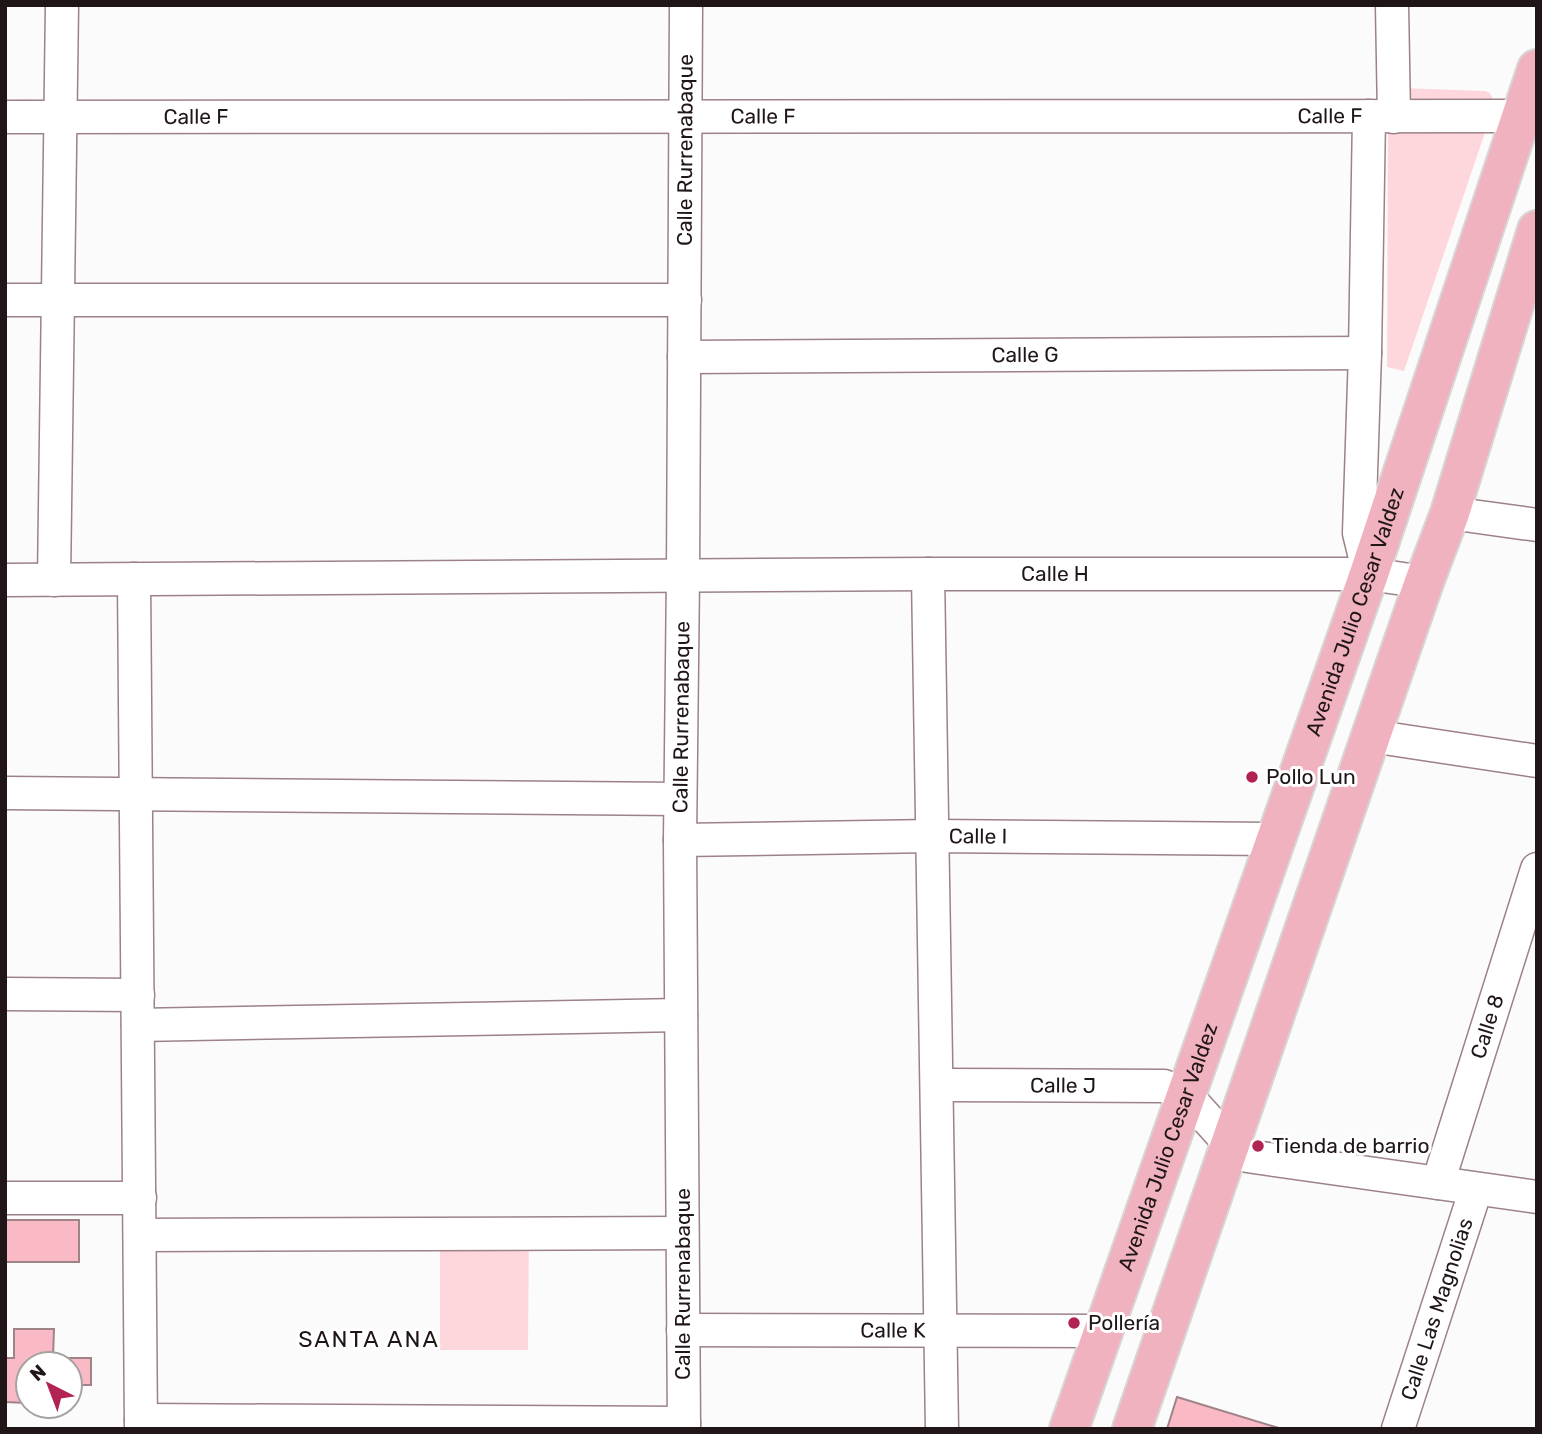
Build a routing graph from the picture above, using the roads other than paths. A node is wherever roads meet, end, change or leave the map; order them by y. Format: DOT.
graph roads {
  1 [pos="62,5"];
  2 [pos="686,5"];
  3 [pos="1392,5"];
  4 [pos="1537,69"];
  5 [pos="1521,116"];
  6 [pos="5,117"];
  7 [pos="60,117"];
  8 [pos="686,117"];
  9 [pos="1381,117"];
  10 [pos="1537,230"];
  11 [pos="5,300"];
  12 [pos="58,300"];
  13 [pos="685,300"];
  14 [pos="1365,353"];
  15 [pos="684,357"];
  16 [pos="1450,513"];
  17 [pos="1537,525"];
  18 [pos="928,574"];
  19 [pos="1369,574"];
  20 [pos="683,575"];
  21 [pos="134,579"];
  22 [pos="5,580"];
  23 [pos="54,580"];
  24 [pos="1424,582"];
  25 [pos="1371,736"];
  26 [pos="1537,761"];
  27 [pos="5,793"];
  28 [pos="136,795"];
  29 [pos="680,799"];
  30 [pos="933,836"];
  31 [pos="1276,839"];
  32 [pos="680,840"];
  33 [pos="1537,869"];
  34 [pos="5,994"];
  35 [pos="138,1010"];
  36 [pos="681,1015"];
  37 [pos="937,1085"];
  38 [pos="1186,1095"];
  39 [pos="1230,1144"];
  40 [pos="1438,1183"];
  41 [pos="1476,1189"];
  42 [pos="1537,1197"];
  43 [pos="5,1198"];
  44 [pos="140,1198"];
  45 [pos="682,1233"];
  46 [pos="140,1235"];
  47 [pos="940,1329"];
  48 [pos="683,1330"];
  49 [pos="1103,1331"];
  50 [pos="141,1424"];
  51 [pos="684,1426"];
  52 [pos="942,1429"];
  53 [pos="1069,1429"];
  54 [pos="1132,1429"];
  55 [pos="1398,1429"];
  1 -- 7 [label="street"];
  2 -- 8 [label="street, Calle Rurrenabaque"];
  3 -- 9 [label="street"];
  4 -- 5 [label="main road, Avenida Julio Cesar Valdez"];
  5 -- 9 [label="street, Calle F"];
  5 -- 19 [label="main road, Avenida Julio Cesar Valdez"];
  6 -- 7 [label="street, Calle F"];
  7 -- 8 [label="street, Calle F"];
  7 -- 12 [label="street"];
  8 -- 9 [label="street, Calle F"];
  8 -- 13 [label="street, Calle Rurrenabaque"];
  9 -- 14 [label="street"];
  10 -- 16 [label="main road"];
  11 -- 12 [label="street"];
  12 -- 13 [label="street"];
  12 -- 23 [label="street"];
  13 -- 15 [label="street, Calle Rurrenabaque"];
  14 -- 15 [label="street, Calle G"];
  14 -- 19 [label="street"];
  15 -- 20 [label="street, Calle Rurrenabaque"];
  16 -- 17 [label="street"];
  16 -- 24 [label="main road"];
  18 -- 19 [label="street, Calle H"];
  18 -- 20 [label="street, Calle H"];
  18 -- 30 [label="street"];
  19 -- 24 [label="street, Calle H"];
  19 -- 31 [label="main road, Avenida Julio Cesar Valdez"];
  20 -- 21 [label="street, Calle H"];
  20 -- 29 [label="street, Calle Rurrenabaque"];
  21 -- 23 [label="street, Calle H"];
  21 -- 28 [label="street"];
  22 -- 23 [label="street, Calle H"];
  24 -- 25 [label="main road"];
  25 -- 26 [label="street"];
  25 -- 39 [label="main road"];
  27 -- 28 [label="street"];
  28 -- 29 [label="street"];
  28 -- 35 [label="street"];
  29 -- 32 [label="street, Calle Rurrenabaque"];
  30 -- 31 [label="street, Calle I"];
  30 -- 32 [label="street, Calle I"];
  30 -- 37 [label="street"];
  31 -- 38 [label="main road, Avenida Julio Cesar Valdez"];
  32 -- 36 [label="street, Calle Rurrenabaque"];
  33 -- 40 [label="street, Calle 8"];
  34 -- 35 [label="street"];
  35 -- 36 [label="street"];
  35 -- 44 [label="street"];
  36 -- 45 [label="street, Calle Rurrenabaque"];
  37 -- 38 [label="street, Calle J"];
  37 -- 47 [label="street"];
  38 -- 39 [label="street"];
  38 -- 49 [label="main road, Avenida Julio Cesar Valdez"];
  39 -- 40 [label="street"];
  39 -- 54 [label="main road"];
  40 -- 41 [label="street"];
  41 -- 42 [label="street"];
  41 -- 55 [label="street, Calle Las Magnolias"];
  43 -- 44 [label="street"];
  44 -- 46 [label="street"];
  45 -- 46 [label="street"];
  45 -- 48 [label="street, Calle Rurrenabaque"];
  46 -- 50 [label="street"];
  47 -- 48 [label="street, Calle K"];
  47 -- 49 [label="street, Calle K"];
  47 -- 52 [label="street"];
  48 -- 51 [label="street, Calle Rurrenabaque"];
  49 -- 53 [label="main road, Avenida Julio Cesar Valdez"];
  50 -- 51 [label="street"];
}
